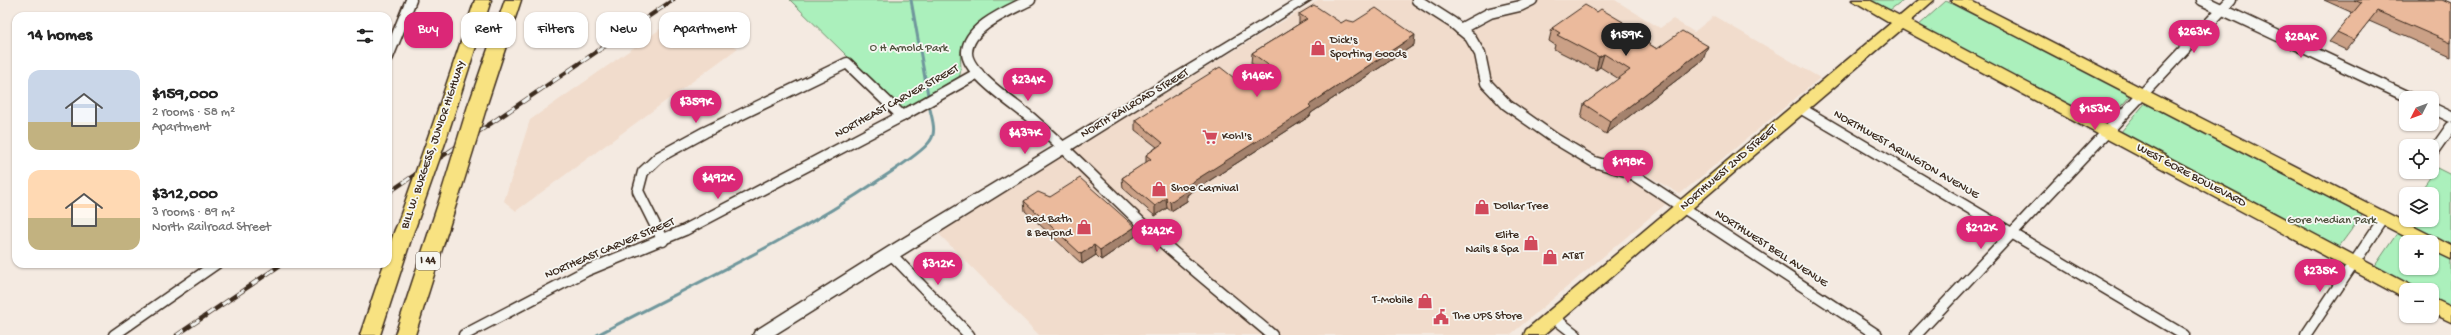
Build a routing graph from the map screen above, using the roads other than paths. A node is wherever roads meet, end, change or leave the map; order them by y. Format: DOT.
graph roads {
  1 [pos="411,0"];
  2 [pos="483,0"];
  3 [pos="513,0"];
  4 [pos="1030,0"];
  5 [pos="1305,0"];
  6 [pos="1417,0"];
  7 [pos="1532,0"];
  8 [pos="1859,0"];
  9 [pos="1927,0"];
  10 [pos="1958,0"];
  11 [pos="2202,0"];
  12 [pos="2232,0"];
  13 [pos="2222,10"];
  14 [pos="1900,21"];
  15 [pos="1460,29"];
  16 [pos="392,47"];
  17 [pos="978,73"];
  18 [pos="2399,93"];
  19 [pos="2142,94"];
  20 [pos="1800,108"];
  21 [pos="2439,111"];
  22 [pos="902,116"];
  23 [pos="2451,117"];
  24 [pos="2451,127"];
  25 [pos="2109,132"];
  26 [pos="2439,144"];
  27 [pos="1061,148"];
  28 [pos="1684,207"];
  29 [pos="2384,218"];
  30 [pos="2013,233"];
  31 [pos="2417,235"];
  32 [pos="663,241"];
  33 [pos="2439,246"];
  34 [pos="890,253"];
  35 [pos="2451,253"];
  36 [pos="2353,263"];
  37 [pos="210,268"];
  38 [pos="2399,287"];
  39 [pos="2439,309"];
  40 [pos="2451,315"];
  41 [pos="1553,318"];
  42 [pos="405,333"];
  43 [pos="114,335"];
  44 [pos="370,335"];
  45 [pos="464,335"];
  46 [pos="761,335"];
  47 [pos="968,335"];
  48 [pos="1272,335"];
  49 [pos="1532,335"];
  50 [pos="1576,335"];
  51 [pos="1877,335"];
  52 [pos="1916,335"];
  53 [pos="2184,335"];
  54 [pos="2306,335"];
  1 -- 16 [label="street"];
  2 -- 44 [label="highway, BILL W. BURGESS, JUNIOR HIGHWAY / I 44, bridge"];
  3 -- 42 [label="highway, I 44, bridge"];
  4 -- 17 [label="street"];
  5 -- 27 [label="street, NORTH RAILROAD STREET"];
  6 -- 15 [label="street, NORTHWEST BELL AVENUE"];
  7 -- 15 [label="street"];
  8 -- 14 [label="main road, WEST GORE BOULEVARD"];
  9 -- 14 [label="main road, NORTHWEST 2ND STREET"];
  10 -- 19 [label="main road"];
  11 -- 13 [label="street"];
  12 -- 13 [label="street"];
  13 -- 18 [label="street"];
  13 -- 19 [label="street"];
  14 -- 20 [label="main road, NORTHWEST 2ND STREET"];
  14 -- 25 [label="main road, WEST GORE BOULEVARD"];
  15 -- 28 [label="street, NORTHWEST BELL AVENUE"];
  17 -- 22 [label="street, NORTHEAST CARVER STREET"];
  17 -- 27 [label="street"];
  19 -- 25 [label="street"];
  19 -- 29 [label="main road"];
  20 -- 28 [label="main road, NORTHWEST 2ND STREET"];
  20 -- 30 [label="street, NORTHWEST ARLINGTON AVENUE"];
  21 -- 23 [label="street"];
  22 -- 32 [label="street, NORTHEAST CARVER STREET"];
  22 -- 32 [label="street"];
  24 -- 26 [label="street"];
  25 -- 30 [label="street"];
  25 -- 36 [label="main road, WEST GORE BOULEVARD"];
  27 -- 34 [label="street, NORTH RAILROAD STREET"];
  27 -- 48 [label="street"];
  28 -- 41 [label="main road, NORTHWEST 2ND STREET"];
  28 -- 51 [label="street, NORTHWEST BELL AVENUE"];
  29 -- 31 [label="main road"];
  29 -- 36 [label="street"];
  30 -- 52 [label="street"];
  30 -- 53 [label="street, NORTHWEST ARLINGTON AVENUE"];
  32 -- 45 [label="street, NORTHEAST CARVER STREET"];
  33 -- 35 [label="main road"];
  34 -- 46 [label="street, NORTH RAILROAD STREET"];
  34 -- 47 [label="street"];
  36 -- 38 [label="main road, WEST GORE BOULEVARD"];
  36 -- 54 [label="street"];
  37 -- 43 [label="street"];
  39 -- 40 [label="main road"];
  41 -- 49 [label="main road, NORTHWEST 2ND STREET"];
  41 -- 50 [label="street"];
}
